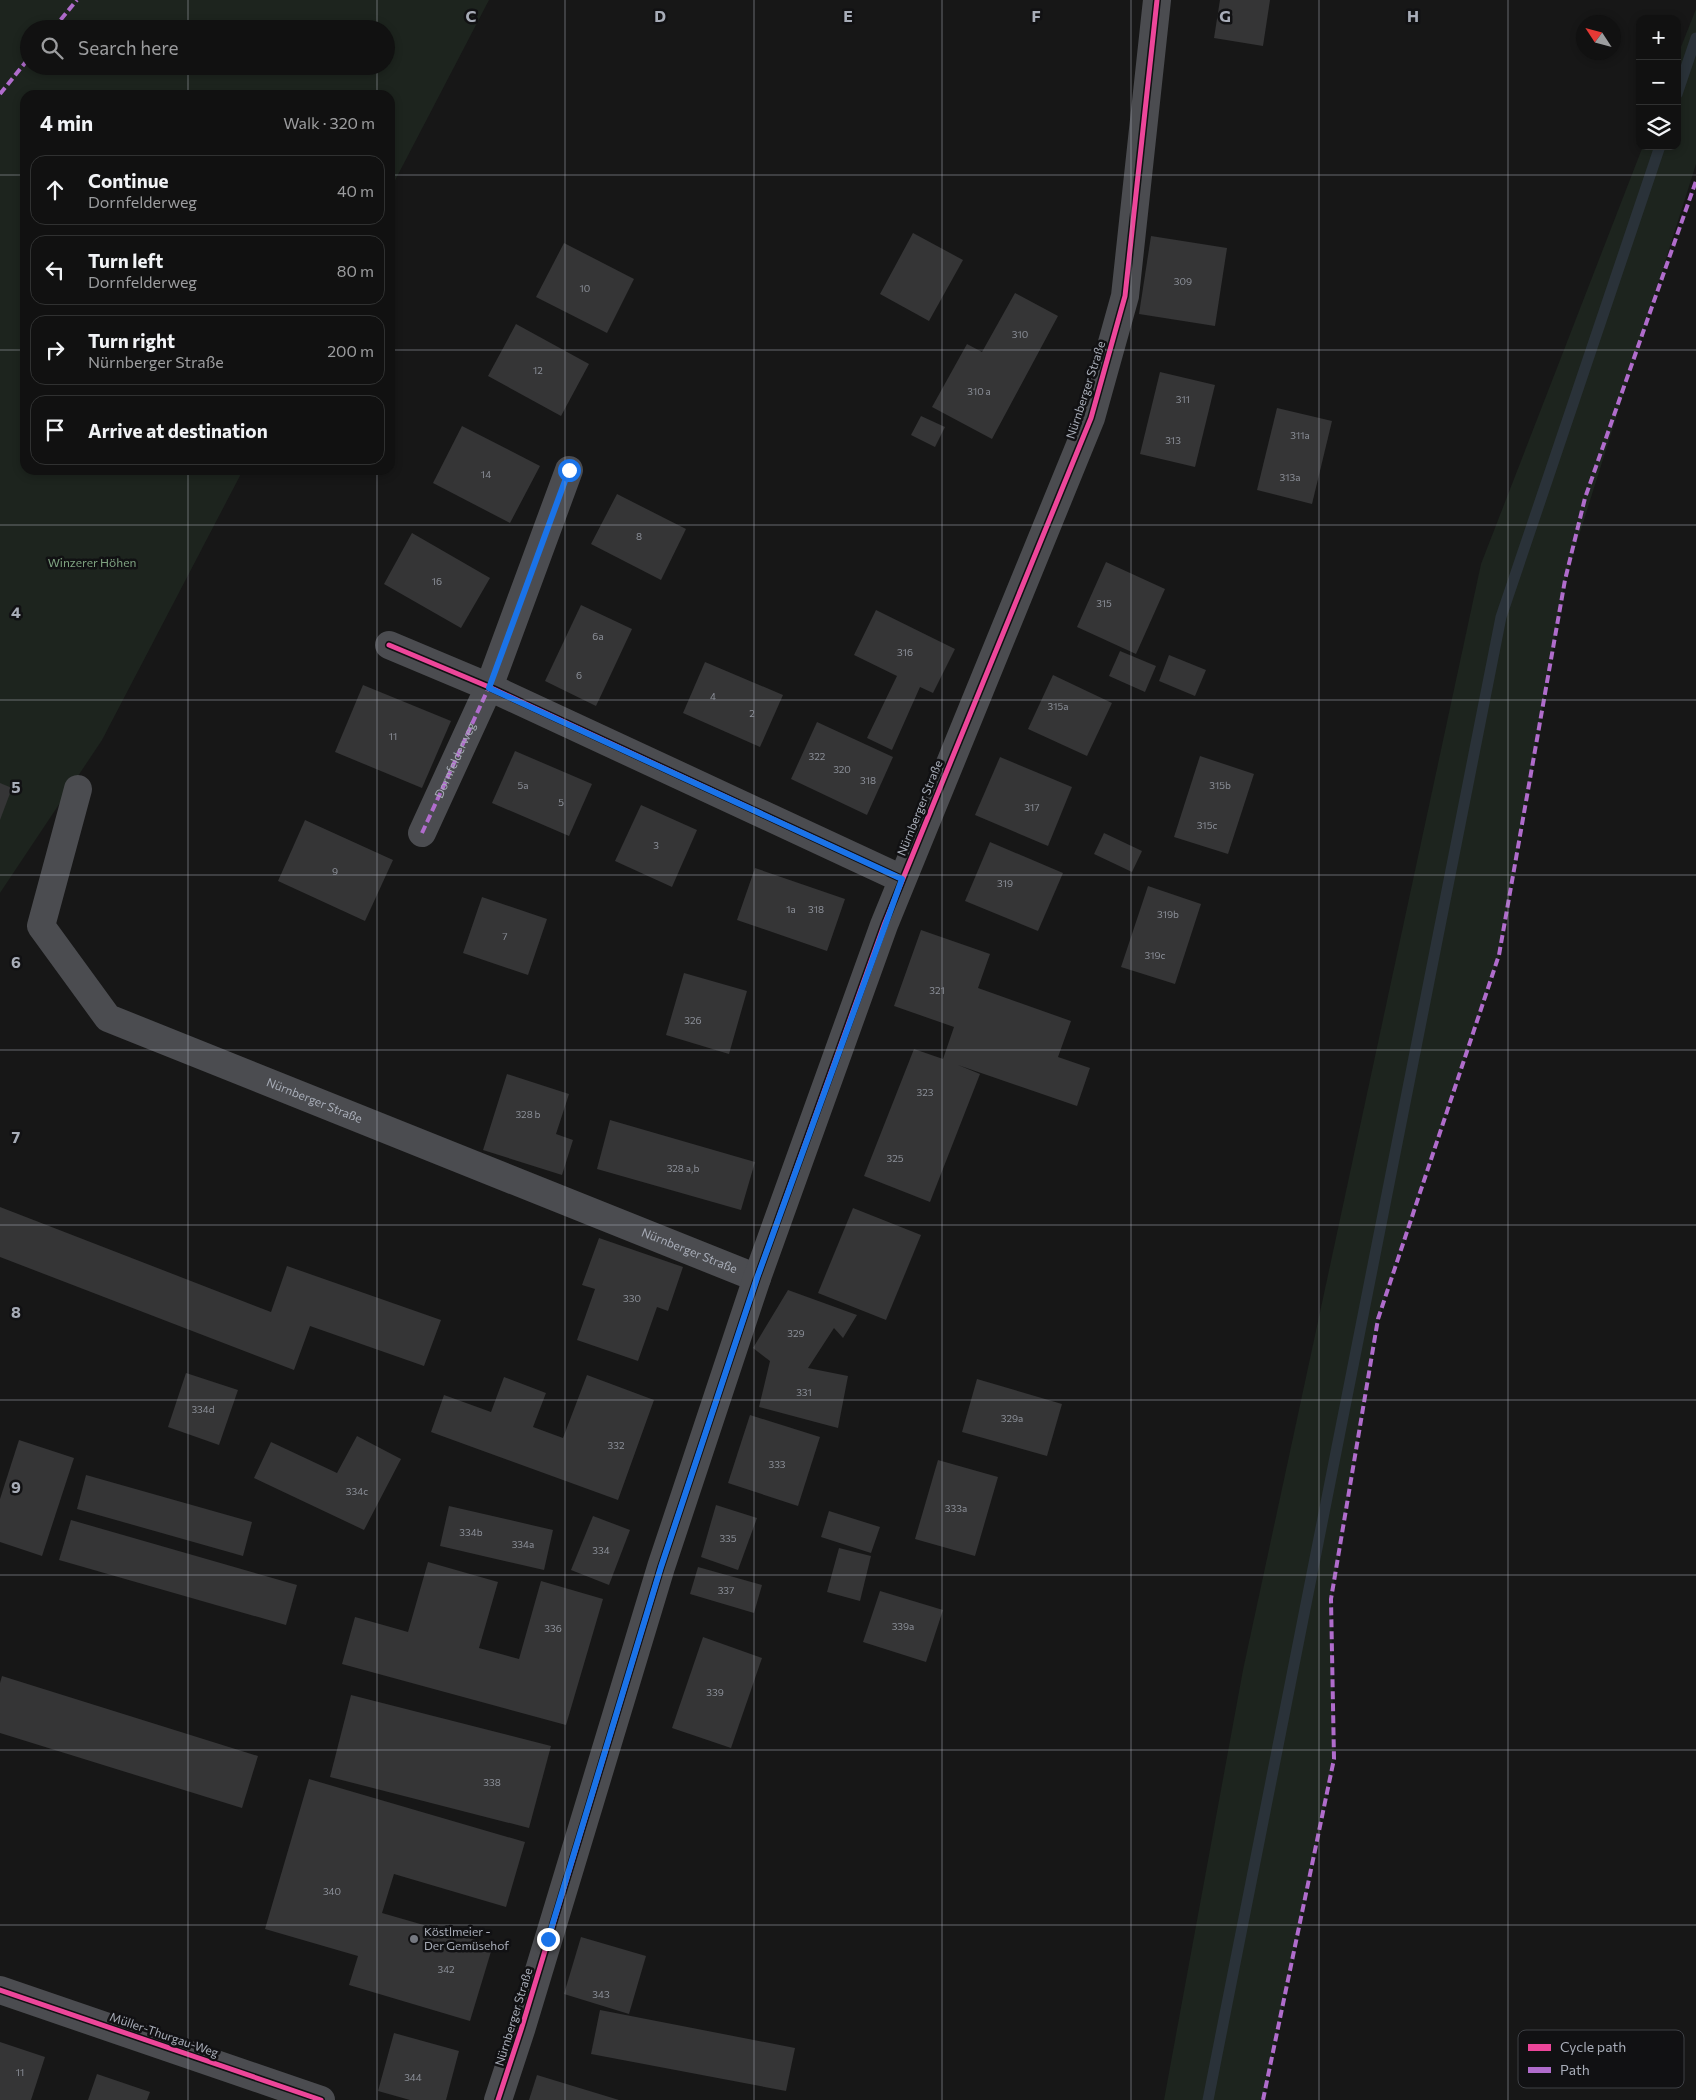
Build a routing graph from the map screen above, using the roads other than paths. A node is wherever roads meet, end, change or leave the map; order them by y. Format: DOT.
graph roads {
  1 [pos="1157,0"];
  2 [pos="569,470"];
  3 [pos="389,645"];
  4 [pos="489,688"];
  5 [pos="78,788"];
  6 [pos="422,833"];
  7 [pos="902,879"];
  8 [pos="757,1278"];
  9 [pos="0,1990"];
  10 [pos="321,2100"];
  11 [pos="498,2100"];
  1 -- 7 [label="street, Nürnberger Straße"];
  2 -- 4 [label="street, Dornfelderweg"];
  3 -- 4 [label="street"];
  4 -- 6 [label="street, Dornfelderweg"];
  4 -- 7 [label="street"];
  5 -- 8 [label="street, Nürnberger Straße"];
  7 -- 8 [label="street, Nürnberger Straße"];
  8 -- 11 [label="street, Nürnberger Straße"];
  9 -- 10 [label="street, Müller-Thurgau-Weg"];
}
